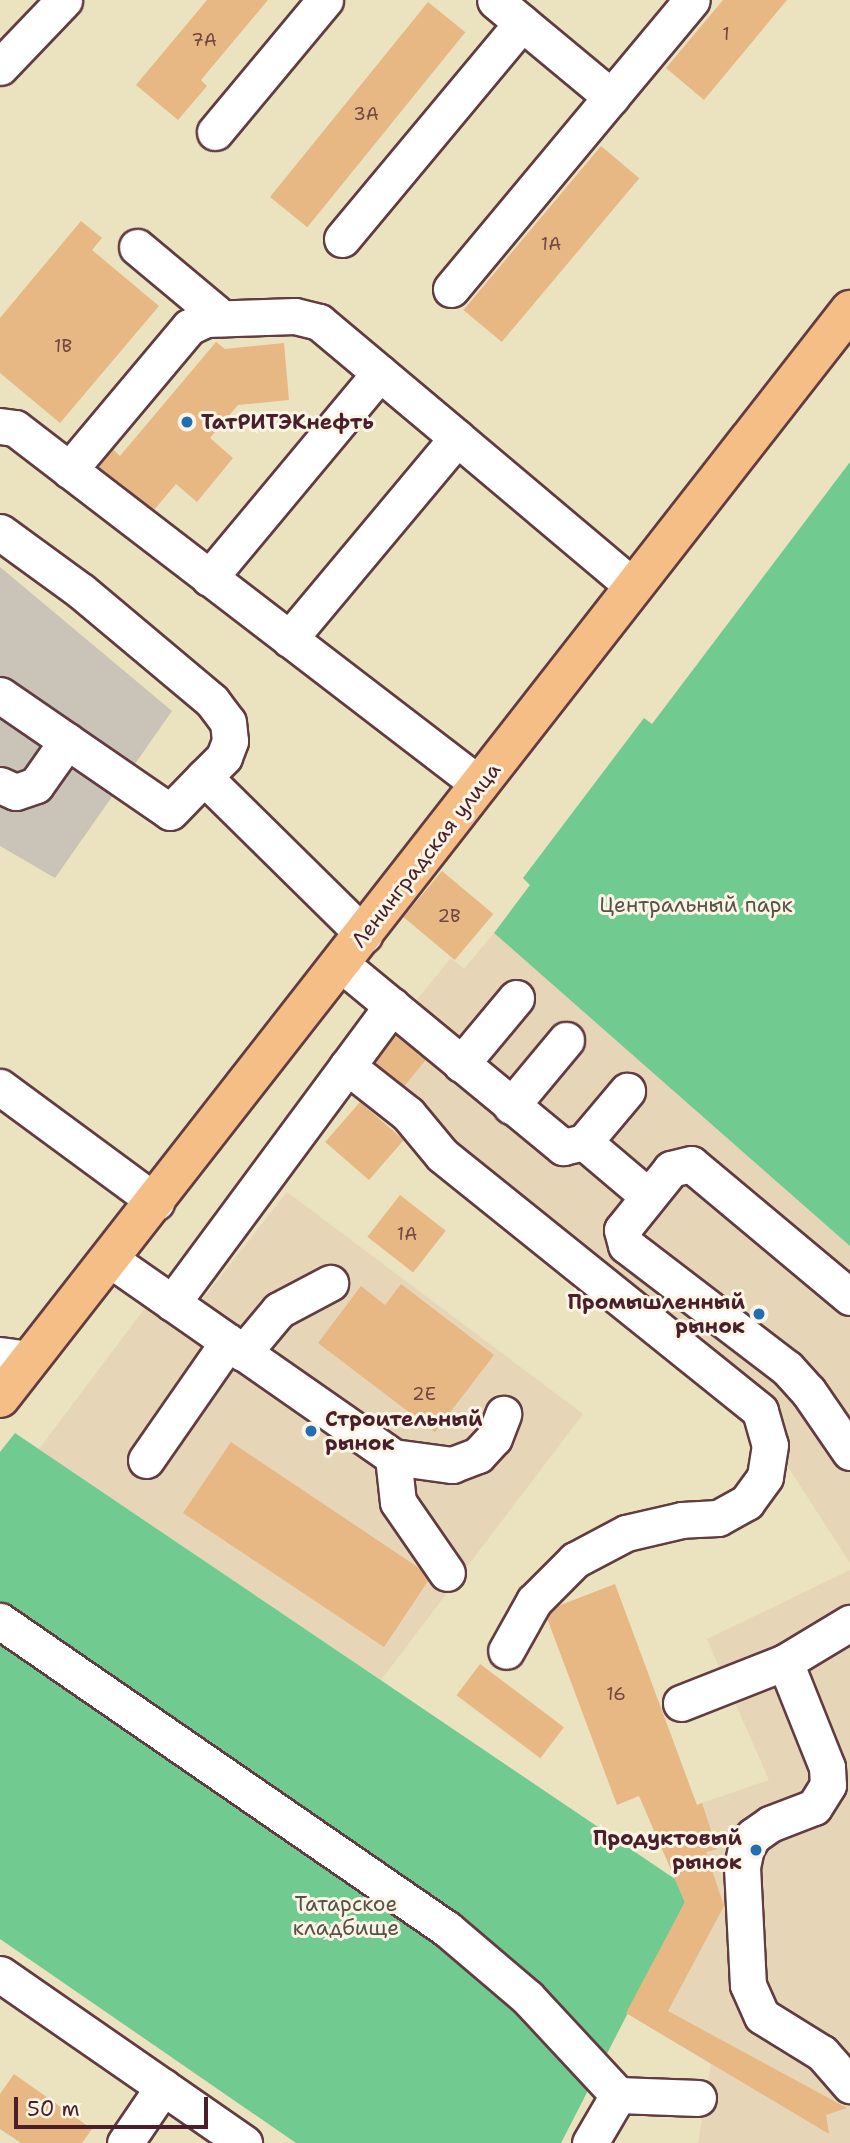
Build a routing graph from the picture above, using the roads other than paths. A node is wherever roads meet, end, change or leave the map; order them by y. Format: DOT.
graph roads {
  1 [pos="64,0"];
  2 [pos="325,0"];
  3 [pos="495,0"];
  4 [pos="692,0"];
  5 [pos="522,23"];
  6 [pos="0,67"];
  7 [pos="611,97"];
  8 [pos="215,132"];
  9 [pos="342,239"];
  10 [pos="137,247"];
  11 [pos="451,289"];
  12 [pos="850,310"];
  13 [pos="222,318"];
  14 [pos="380,373"];
  15 [pos="0,426"];
  16 [pos="457,438"];
  17 [pos="69,470"];
  18 [pos="0,531"];
  19 [pos="209,578"];
  20 [pos="634,587"];
  21 [pos="289,639"];
  22 [pos="0,695"];
  23 [pos="66,741"];
  24 [pos="204,777"];
  25 [pos="0,785"];
  26 [pos="480,785"];
  27 [pos="353,949"];
  28 [pos="516,998"];
  29 [pos="392,1006"];
  30 [pos="566,1040"];
  31 [pos="461,1064"];
  32 [pos="347,1066"];
  33 [pos="0,1087"];
  34 [pos="627,1091"];
  35 [pos="511,1106"];
  36 [pos="584,1142"];
  37 [pos="648,1196"];
  38 [pos="156,1202"];
  39 [pos="111,1260"];
  40 [pos="330,1283"];
  41 [pos="850,1297"];
  42 [pos="172,1303"];
  43 [pos="236,1347"];
  44 [pos="15,1357"];
  45 [pos="0,1398"];
  46 [pos="503,1414"];
  47 [pos="850,1452"];
  48 [pos="393,1457"];
  49 [pos="146,1460"];
  50 [pos="447,1573"];
  51 [pos="0,1621"];
  52 [pos="850,1623"];
  53 [pos="506,1651"];
  54 [pos="785,1662"];
  55 [pos="681,1703"];
  56 [pos="2,1980"];
  57 [pos="850,2085"];
  58 [pos="163,2087"];
  59 [pos="618,2095"];
  60 [pos="698,2098"];
  61 [pos="130,2141"];
  62 [pos="244,2143"];
  63 [pos="590,2143"];
  1 -- 6 [label="street"];
  2 -- 8 [label="street"];
  3 -- 5 [label="street"];
  4 -- 7 [label="street"];
  5 -- 7 [label="street"];
  5 -- 9 [label="street"];
  7 -- 11 [label="street"];
  10 -- 13 [label="street"];
  12 -- 20 [label="main road, Ленинградская улица"];
  13 -- 14 [label="street"];
  13 -- 17 [label="street"];
  14 -- 16 [label="street"];
  14 -- 19 [label="street"];
  15 -- 17 [label="street"];
  16 -- 20 [label="street"];
  16 -- 21 [label="street"];
  17 -- 19 [label="street"];
  18 -- 24 [label="street"];
  19 -- 21 [label="street"];
  20 -- 26 [label="main road, Ленинградская улица"];
  21 -- 26 [label="street"];
  22 -- 23 [label="street"];
  23 -- 24 [label="street"];
  23 -- 25 [label="street"];
  24 -- 27 [label="street"];
  26 -- 27 [label="main road, Ленинградская улица"];
  27 -- 29 [label="street"];
  27 -- 38 [label="main road, Ленинградская улица"];
  28 -- 31 [label="street"];
  29 -- 31 [label="street"];
  29 -- 32 [label="street"];
  30 -- 35 [label="street"];
  31 -- 35 [label="street"];
  32 -- 42 [label="street"];
  32 -- 53 [label="street"];
  33 -- 38 [label="street"];
  34 -- 36 [label="street"];
  35 -- 36 [label="street"];
  36 -- 37 [label="street"];
  37 -- 41 [label="street"];
  37 -- 47 [label="street"];
  38 -- 39 [label="main road, Ленинградская улица"];
  39 -- 42 [label="street"];
  39 -- 44 [label="main road, Ленинградская улица"];
  40 -- 43 [label="street"];
  42 -- 43 [label="street"];
  43 -- 48 [label="street"];
  43 -- 49 [label="street"];
  44 -- 45 [label="main road, Ленинградская улица"];
  46 -- 48 [label="street"];
  48 -- 50 [label="street"];
  51 -- 59 [label="street"];
  52 -- 54 [label="street"];
  54 -- 55 [label="street"];
  54 -- 57 [label="street"];
  56 -- 58 [label="street"];
  58 -- 61 [label="street"];
  58 -- 62 [label="street"];
  59 -- 60 [label="street"];
  59 -- 63 [label="street"];
}
